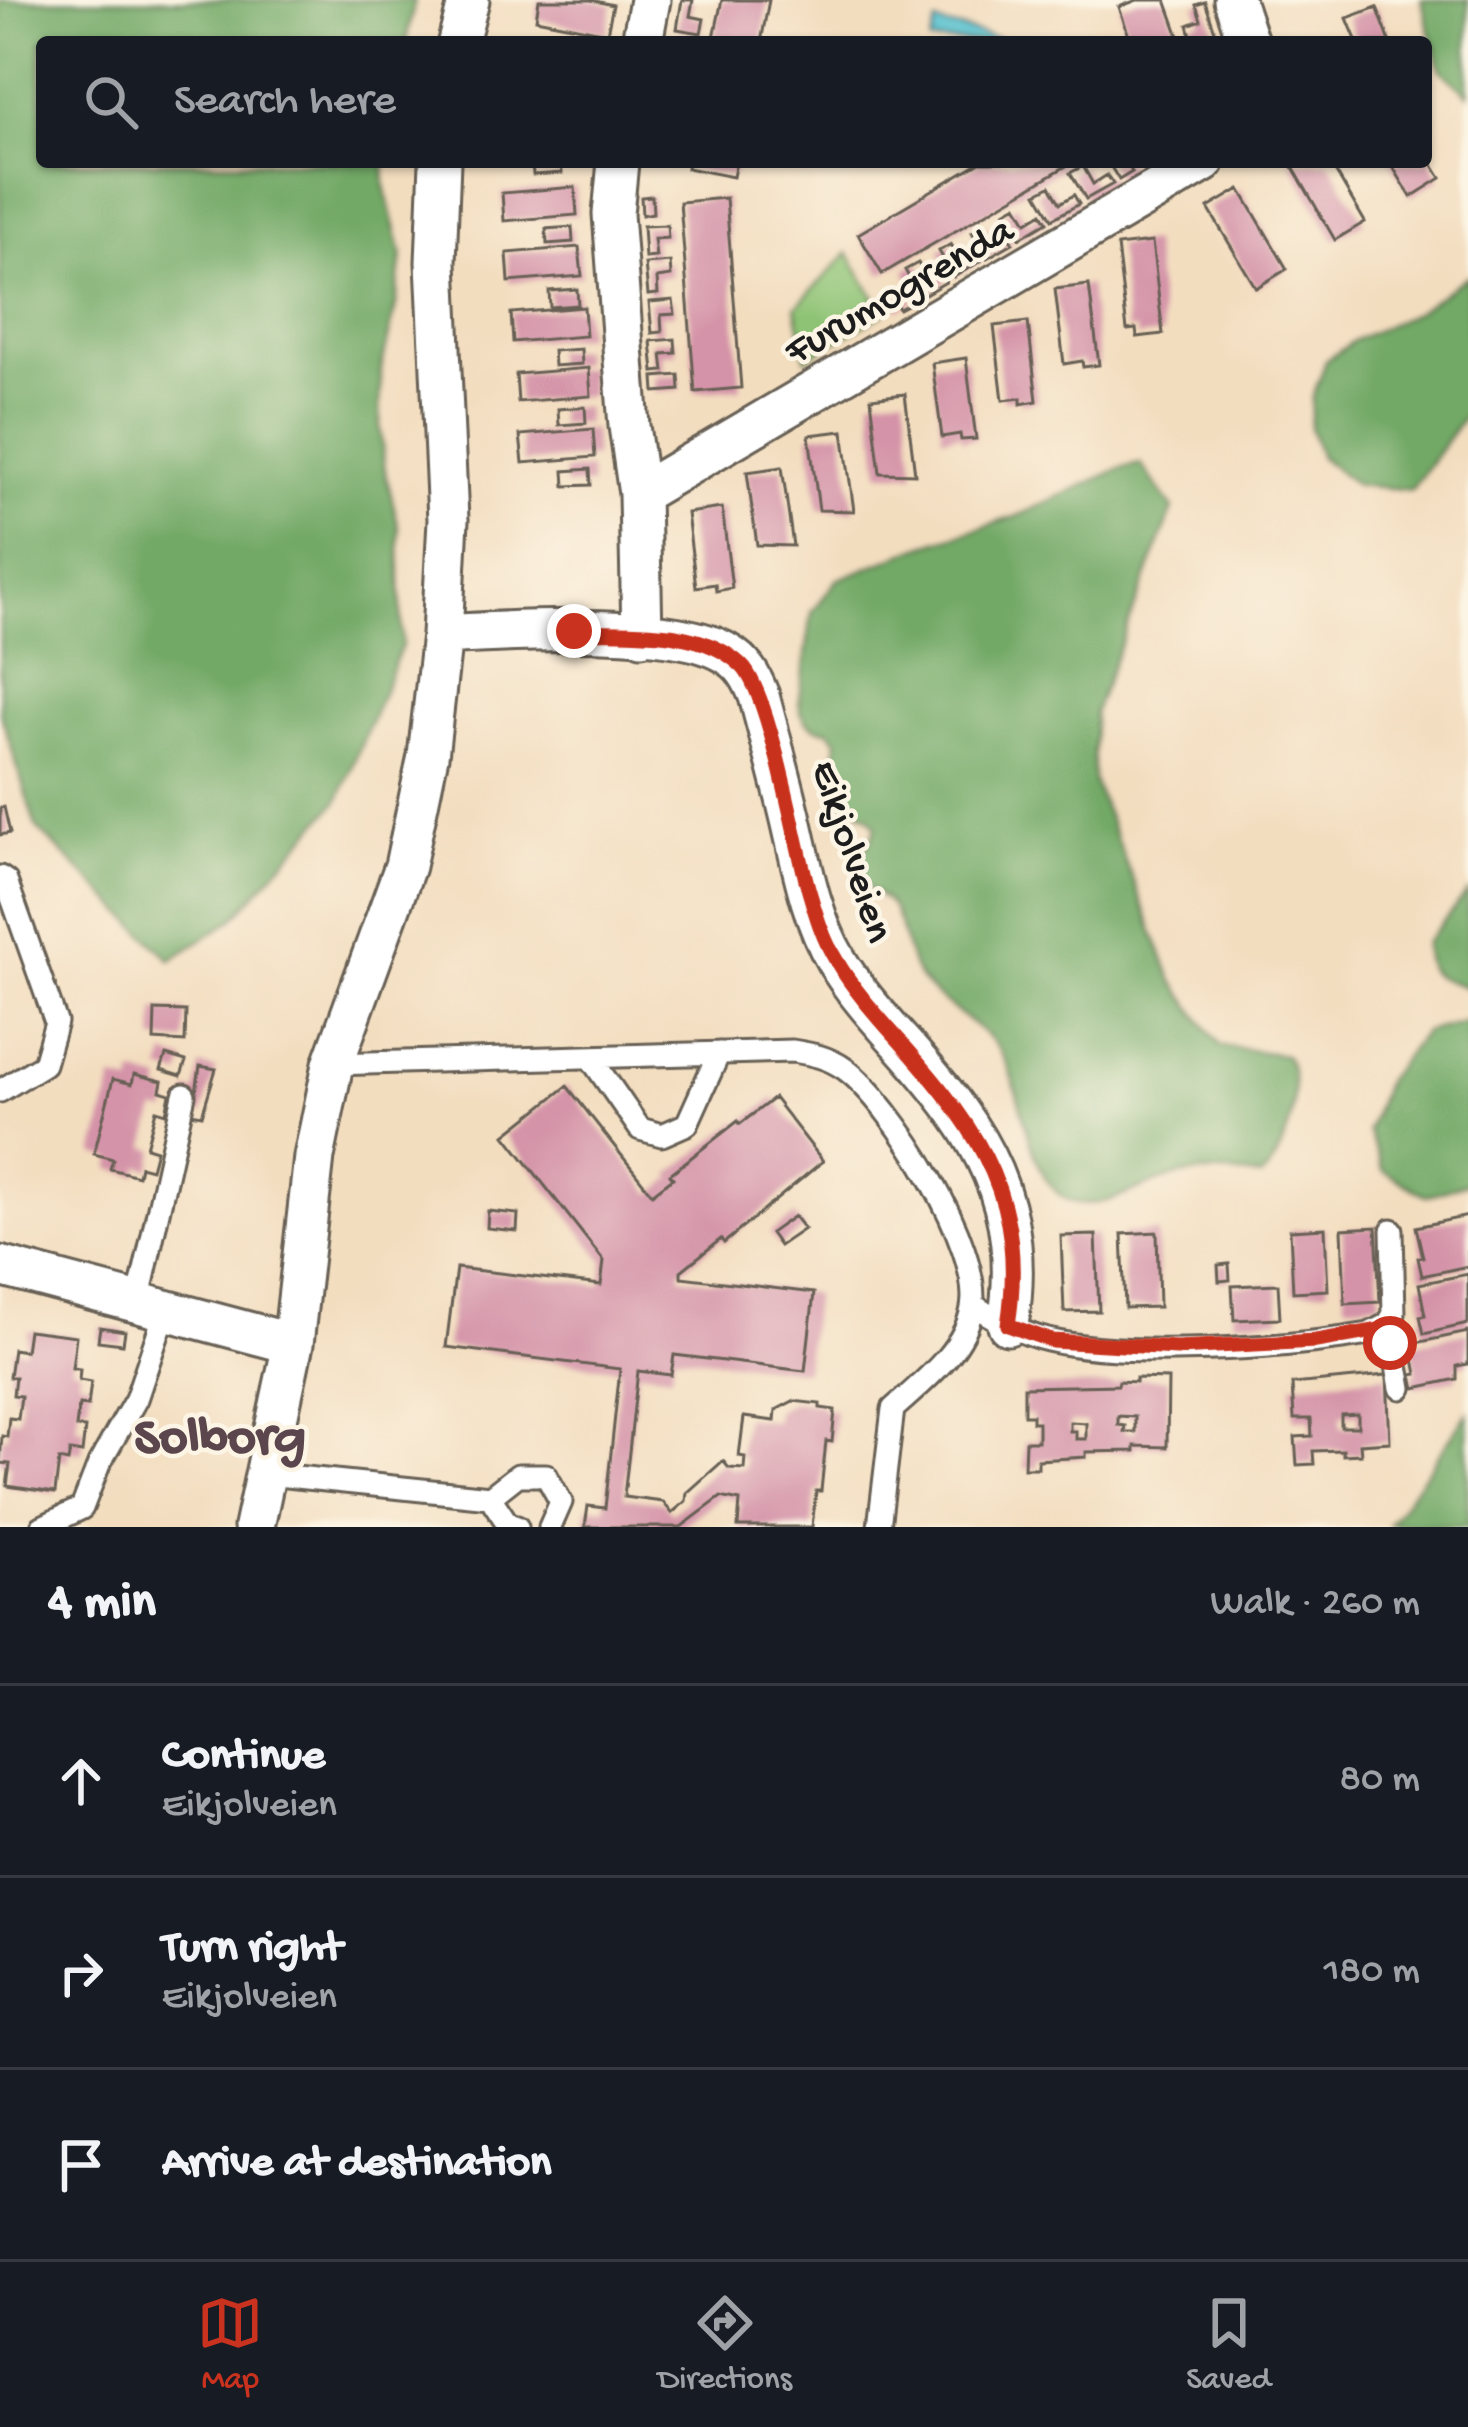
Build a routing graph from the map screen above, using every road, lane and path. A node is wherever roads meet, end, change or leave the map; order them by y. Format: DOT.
graph roads {
  1 [pos="469,0"];
  2 [pos="650,0"];
  3 [pos="1234,0"];
  4 [pos="460,36"];
  5 [pos="643,36"];
  6 [pos="1246,36"];
  7 [pos="440,168"];
  8 [pos="617,168"];
  9 [pos="1194,168"];
  10 [pos="639,494"];
  11 [pos="442,634"];
  12 [pos="642,634"];
  13 [pos="0,878"];
  14 [pos="718,1053"];
  15 [pos="590,1057"];
  16 [pos="333,1064"];
  17 [pos="0,1091"];
  18 [pos="184,1095"];
  19 [pos="1392,1230"];
  20 [pos="0,1265"];
  21 [pos="973,1305"];
  22 [pos="152,1306"];
  23 [pos="1008,1325"];
  24 [pos="1380,1330"];
  25 [pos="292,1344"];
  26 [pos="1401,1388"];
  27 [pos="267,1474"];
  28 [pos="490,1497"];
  29 [pos="42,1527"];
  30 [pos="254,1527"];
  31 [pos="518,1527"];
  32 [pos="550,1527"];
  33 [pos="879,1527"];
  1 -- 4 [label="street"];
  2 -- 5 [label="street"];
  3 -- 6 [label="street"];
  7 -- 11 [label="street"];
  8 -- 10 [label="street"];
  9 -- 10 [label="street, Furumogrenda"];
  10 -- 12 [label="street"];
  11 -- 12 [label="street, Eikjolveien"];
  11 -- 16 [label="street"];
  12 -- 23 [label="street, Eikjolveien"];
  13 -- 17 [label="lane"];
  14 -- 15 [label="lane"];
  14 -- 15 [label="lane"];
  14 -- 21 [label="lane"];
  15 -- 16 [label="lane"];
  16 -- 25 [label="street"];
  18 -- 22 [label="lane"];
  19 -- 24 [label="lane"];
  20 -- 22 [label="street"];
  21 -- 23 [label="lane"];
  21 -- 33 [label="lane"];
  22 -- 25 [label="street"];
  22 -- 29 [label="lane"];
  23 -- 24 [label="lane"];
  24 -- 26 [label="lane"];
  25 -- 27 [label="street"];
  27 -- 28 [label="lane"];
  27 -- 30 [label="street"];
  28 -- 31 [label="lane"];
  28 -- 32 [label="lane"];
}
